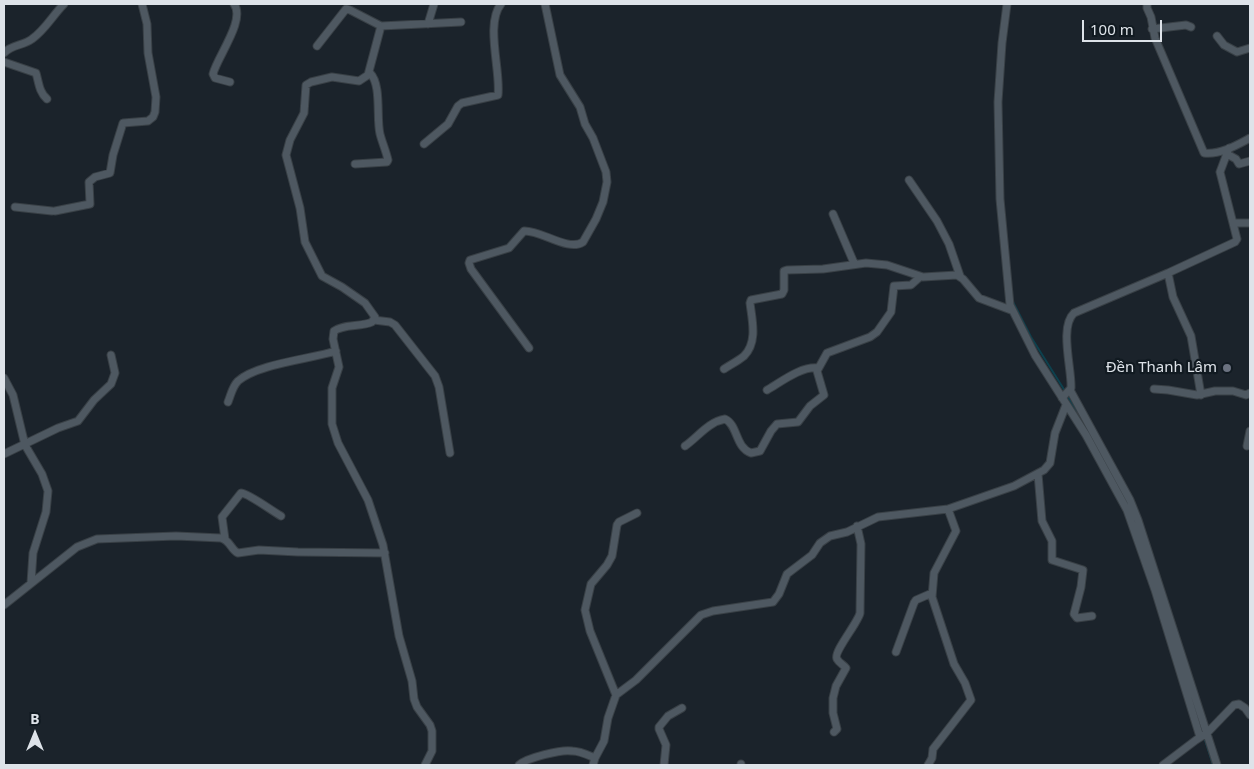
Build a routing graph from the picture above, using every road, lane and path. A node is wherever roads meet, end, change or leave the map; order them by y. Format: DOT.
graph roads {
  1 [pos="64,4"];
  2 [pos="142,4"];
  3 [pos="234,4"];
  4 [pos="434,4"];
  5 [pos="501,4"];
  6 [pos="545,4"];
  7 [pos="1007,4"];
  8 [pos="1147,4"];
  9 [pos="461,22"];
  10 [pos="428,24"];
  11 [pos="381,26"];
  12 [pos="1191,27"];
  13 [pos="1152,29"];
  14 [pos="1217,36"];
  15 [pos="317,46"];
  16 [pos="1250,48"];
  17 [pos="4,53"];
  18 [pos="4,62"];
  19 [pos="370,73"];
  20 [pos="230,82"];
  21 [pos="47,99"];
  22 [pos="1250,138"];
  23 [pos="424,144"];
  24 [pos="1228,151"];
  25 [pos="1250,161"];
  26 [pos="355,164"];
  27 [pos="909,180"];
  28 [pos="15,207"];
  29 [pos="832,214"];
  30 [pos="1234,223"];
  31 [pos="1250,223"];
  32 [pos="854,263"];
  33 [pos="1168,273"];
  34 [pos="960,276"];
  35 [pos="920,277"];
  36 [pos="1011,310"];
  37 [pos="374,320"];
  38 [pos="529,348"];
  39 [pos="336,351"];
  40 [pos="111,355"];
  41 [pos="818,368"];
  42 [pos="724,369"];
  43 [pos="4,378"];
  44 [pos="767,390"];
  45 [pos="1154,390"];
  46 [pos="1250,393"];
  47 [pos="1066,394"];
  48 [pos="1201,395"];
  49 [pos="228,402"];
  50 [pos="1066,405"];
  51 [pos="1250,431"];
  52 [pos="25,445"];
  53 [pos="685,446"];
  54 [pos="1247,446"];
  55 [pos="450,453"];
  56 [pos="4,454"];
  57 [pos="1038,474"];
  58 [pos="948,509"];
  59 [pos="636,513"];
  60 [pos="281,516"];
  61 [pos="857,526"];
  62 [pos="225,539"];
  63 [pos="385,553"];
  64 [pos="31,583"];
  65 [pos="932,593"];
  66 [pos="4,605"];
  67 [pos="1092,616"];
  68 [pos="896,652"];
  69 [pos="616,695"];
  70 [pos="1248,707"];
  71 [pos="682,708"];
  72 [pos="1250,715"];
  73 [pos="834,732"];
  74 [pos="1203,735"];
  75 [pos="594,762"];
  76 [pos="425,765"];
  77 [pos="519,765"];
  78 [pos="664,765"];
  79 [pos="928,765"];
  80 [pos="1163,765"];
  81 [pos="1217,765"];
  1 -- 17 [label="street"];
  2 -- 28 [label="street"];
  3 -- 20 [label="street"];
  4 -- 10 [label="street"];
  5 -- 23 [label="street"];
  6 -- 38 [label="street"];
  7 -- 36 [label="street"];
  8 -- 13 [label="street"];
  9 -- 10 [label="street"];
  10 -- 11 [label="street"];
  11 -- 15 [label="street"];
  11 -- 19 [label="street"];
  12 -- 13 [label="street"];
  13 -- 24 [label="street"];
  14 -- 16 [label="street"];
  18 -- 21 [label="street"];
  19 -- 26 [label="street"];
  19 -- 37 [label="street"];
  22 -- 24 [label="street"];
  24 -- 25 [label="street"];
  24 -- 30 [label="street"];
  27 -- 34 [label="street"];
  29 -- 32 [label="street"];
  30 -- 31 [label="street"];
  30 -- 33 [label="street"];
  32 -- 35 [label="street"];
  32 -- 42 [label="street"];
  33 -- 47 [label="street"];
  33 -- 48 [label="street"];
  34 -- 35 [label="street"];
  34 -- 36 [label="street"];
  35 -- 41 [label="street"];
  36 -- 47 [label="street"];
  37 -- 39 [label="street"];
  37 -- 55 [label="street"];
  39 -- 49 [label="street"];
  39 -- 63 [label="street"];
  40 -- 52 [label="street"];
  41 -- 44 [label="street"];
  41 -- 53 [label="street"];
  43 -- 52 [label="street"];
  45 -- 48 [label="street"];
  46 -- 48 [label="street"];
  47 -- 50 [label="street"];
  47 -- 74 [label="street"];
  50 -- 57 [label="street"];
  50 -- 74 [label="street"];
  51 -- 54 [label="street"];
  52 -- 56 [label="street"];
  52 -- 64 [label="street"];
  57 -- 58 [label="street"];
  57 -- 67 [label="street"];
  58 -- 61 [label="street"];
  58 -- 65 [label="street"];
  59 -- 69 [label="street"];
  60 -- 62 [label="street"];
  61 -- 69 [label="street"];
  61 -- 73 [label="street"];
  62 -- 63 [label="street"];
  62 -- 64 [label="street"];
  63 -- 76 [label="street"];
  64 -- 66 [label="street"];
  65 -- 68 [label="street"];
  65 -- 79 [label="street"];
  69 -- 75 [label="street"];
  70 -- 72 [label="street"];
  70 -- 74 [label="street"];
  71 -- 78 [label="street"];
  74 -- 80 [label="street"];
  74 -- 81 [label="street"];
  75 -- 77 [label="street"];
}
